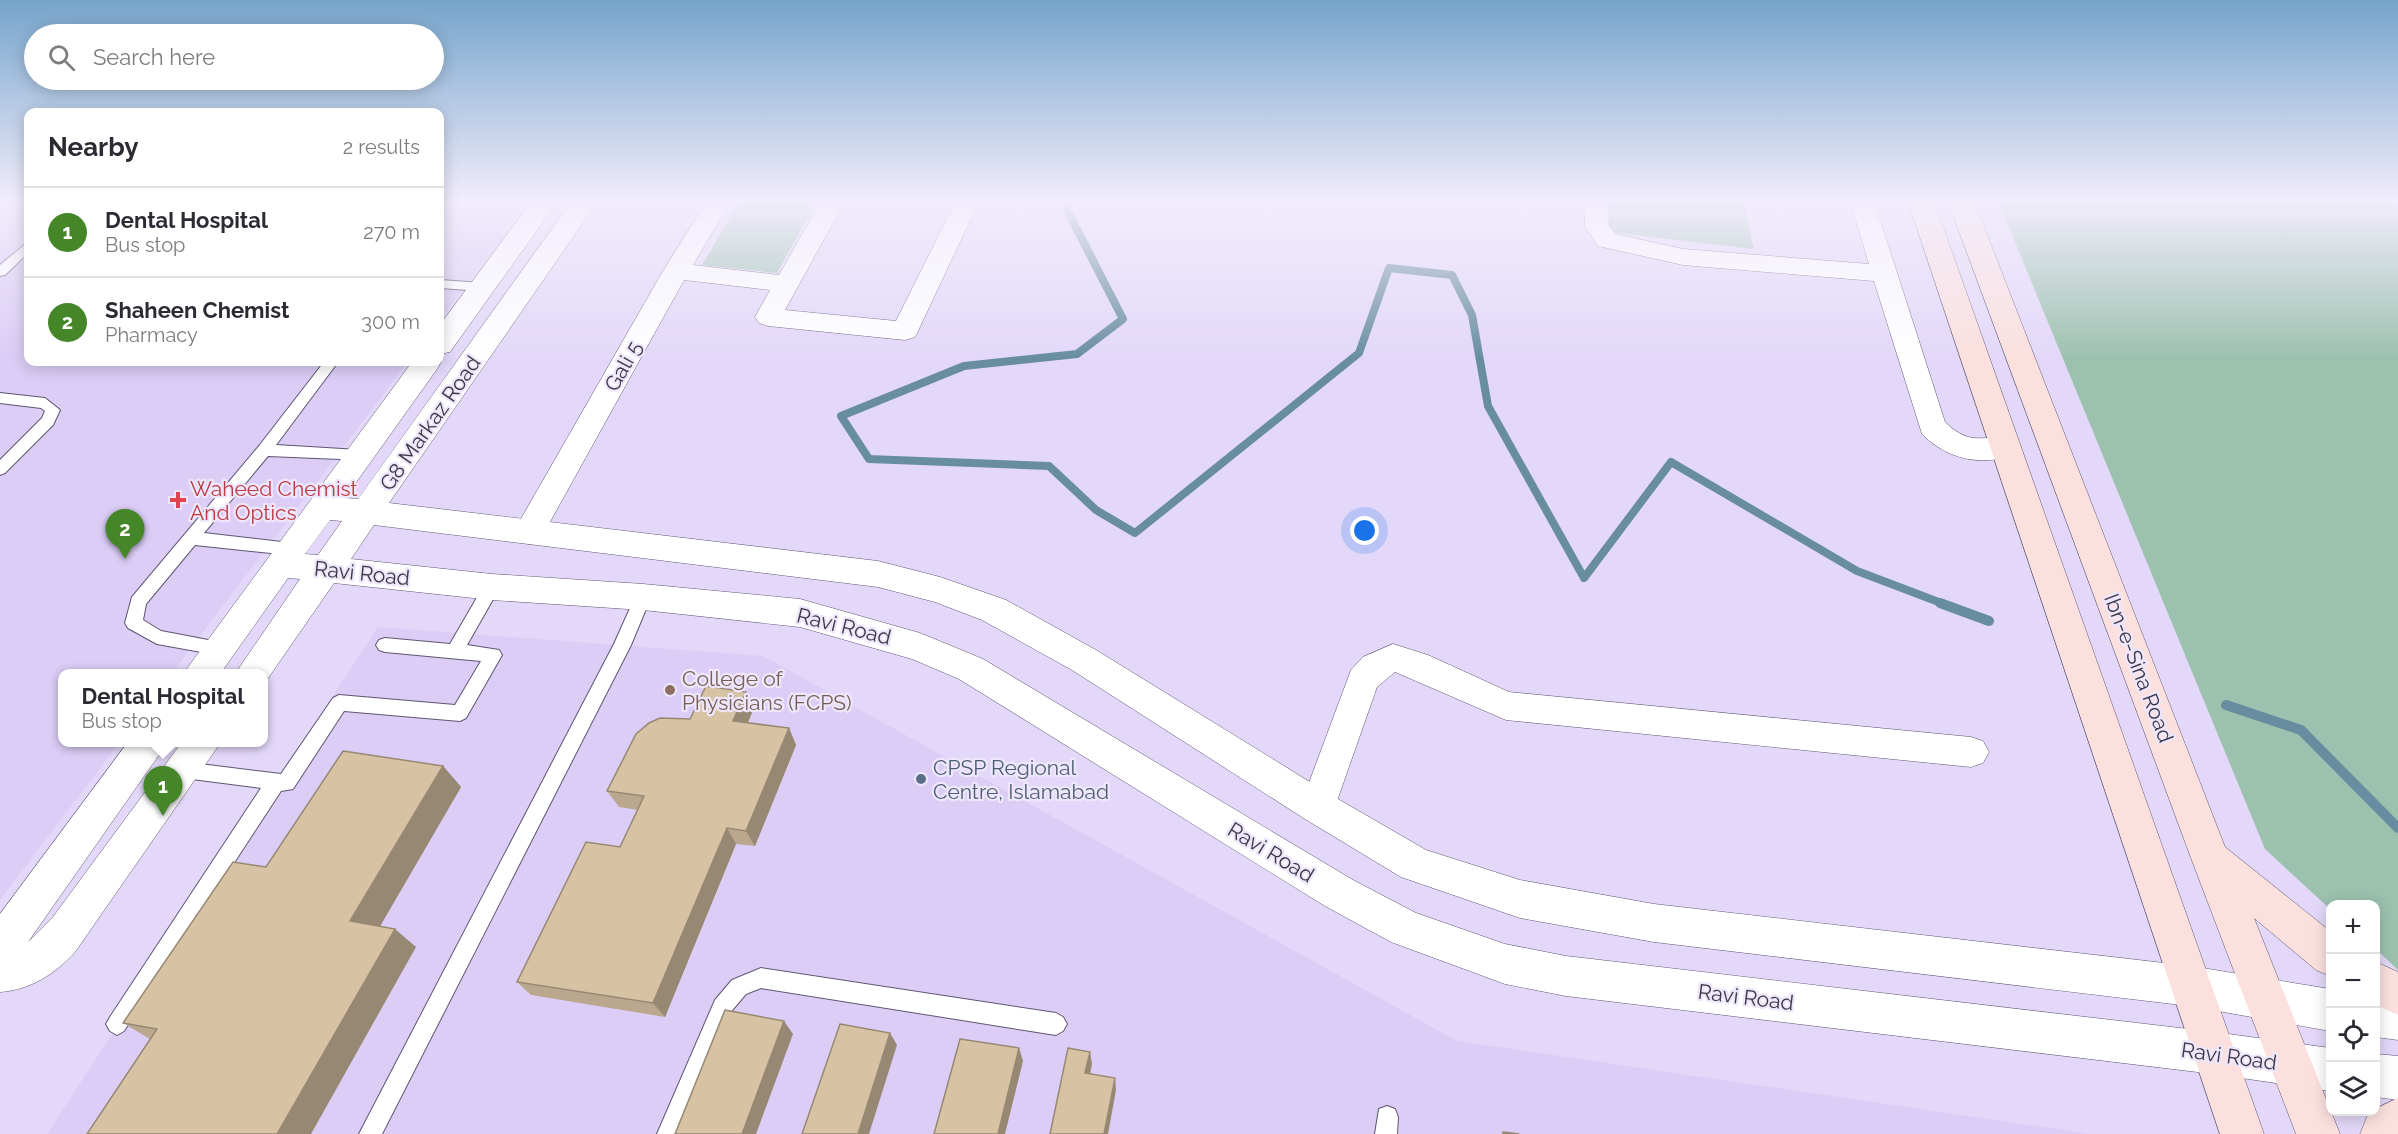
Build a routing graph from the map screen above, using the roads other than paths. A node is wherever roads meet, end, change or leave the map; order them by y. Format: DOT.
graph roads {
  1 [pos="19,254"];
  2 [pos="506,254"];
  3 [pos="548,254"];
  4 [pos="686,254"];
  5 [pos="804,254"];
  6 [pos="942,254"];
  7 [pos="1669,254"];
  8 [pos="1877,254"];
  9 [pos="1939,254"];
  10 [pos="1981,254"];
  11 [pos="676,271"];
  12 [pos="0,272"];
  13 [pos="1882,273"];
  14 [pos="444,284"];
  15 [pos="788,284"];
  16 [pos="482,287"];
  17 [pos="444,339"];
  18 [pos="328,366"];
  19 [pos="424,366"];
  20 [pos="0,398"];
  21 [pos="2005,448"];
  22 [pos="264,450"];
  23 [pos="358,456"];
  24 [pos="0,469"];
  25 [pos="321,507"];
  26 [pos="368,512"];
  27 [pos="530,532"];
  28 [pos="191,538"];
  29 [pos="285,556"];
  30 [pos="325,569"];
  31 [pos="492,587"];
  32 [pos="643,597"];
  33 [pos="385,645"];
  34 [pos="218,648"];
  35 [pos="454,652"];
  36 [pos="203,669"];
  37 [pos="255,669"];
  38 [pos="146,747"];
  39 [pos="1971,752"];
  40 [pos="194,756"];
  41 [pos="276,782"];
  42 [pos="1318,807"];
  43 [pos="2210,858"];
  44 [pos="84,912"];
  45 [pos="13,913"];
  46 [pos="0,947"];
  47 [pos="2329,954"];
  48 [pos="0,972"];
  49 [pos="2380,984"];
  50 [pos="2190,986"];
  51 [pos="2398,995"];
  52 [pos="2266,1002"];
  53 [pos="2326,1009"];
  54 [pos="2380,1017"];
  55 [pos="2398,1019"];
  56 [pos="117,1024"];
  57 [pos="1056,1024"];
  58 [pos="2214,1053"];
  59 [pos="2312,1068"];
  60 [pos="2380,1076"];
  61 [pos="2398,1078"];
  62 [pos="2398,1120"];
  63 [pos="370,1134"];
  64 [pos="669,1134"];
  65 [pos="2242,1134"];
  66 [pos="2318,1134"];
  67 [pos="2382,1134"];
  1 -- 12 [label="lane"];
  2 -- 16 [label="street, G8 Markaz Road"];
  3 -- 26 [label="street, G8 Markaz Road"];
  4 -- 11 [label="street, Gali 5"];
  5 -- 15 [label="street"];
  6 -- 15 [label="street"];
  7 -- 13 [label="street"];
  8 -- 13 [label="street"];
  9 -- 21 [label="main road"];
  10 -- 43 [label="main road, Ibn-e-Sina Road"];
  11 -- 15 [label="street"];
  11 -- 27 [label="street, Gali 5"];
  13 -- 21 [label="street"];
  14 -- 16 [label="lane"];
  16 -- 17 [label="street, G8 Markaz Road"];
  18 -- 22 [label="lane"];
  19 -- 23 [label="street, G8 Markaz Road"];
  20 -- 24 [label="lane"];
  21 -- 50 [label="main road"];
  22 -- 23 [label="lane"];
  22 -- 28 [label="lane"];
  23 -- 25 [label="street, G8 Markaz Road"];
  25 -- 26 [label="street"];
  25 -- 29 [label="street, G8 Markaz Road"];
  26 -- 27 [label="street"];
  26 -- 30 [label="street, G8 Markaz Road"];
  27 -- 42 [label="street"];
  28 -- 29 [label="lane"];
  28 -- 34 [label="lane"];
  29 -- 30 [label="street, Ravi Road"];
  29 -- 34 [label="street, G8 Markaz Road"];
  30 -- 31 [label="street, Ravi Road"];
  30 -- 37 [label="street, G8 Markaz Road"];
  31 -- 32 [label="street, Ravi Road"];
  31 -- 35 [label="lane"];
  32 -- 58 [label="street, Ravi Road"];
  32 -- 63 [label="lane"];
  33 -- 35 [label="lane"];
  34 -- 36 [label="street, G8 Markaz Road"];
  35 -- 41 [label="lane"];
  38 -- 45 [label="street"];
  39 -- 42 [label="street"];
  40 -- 41 [label="lane"];
  40 -- 44 [label="street"];
  41 -- 56 [label="lane"];
  42 -- 50 [label="street"];
  43 -- 47 [label="main road"];
  43 -- 52 [label="main road, Ibn-e-Sina Road"];
  44 -- 45 [label="street"];
  44 -- 48 [label="street"];
  45 -- 46 [label="street"];
  49 -- 51 [label="main road"];
  50 -- 52 [label="street"];
  50 -- 58 [label="main road"];
  52 -- 53 [label="street"];
  52 -- 59 [label="main road, Ibn-e-Sina Road"];
  54 -- 55 [label="street"];
  57 -- 64 [label="lane"];
  58 -- 59 [label="street, Ravi Road"];
  58 -- 65 [label="main road"];
  59 -- 66 [label="main road, Ibn-e-Sina Road"];
  60 -- 61 [label="street"];
  62 -- 67 [label="main road"];
}
